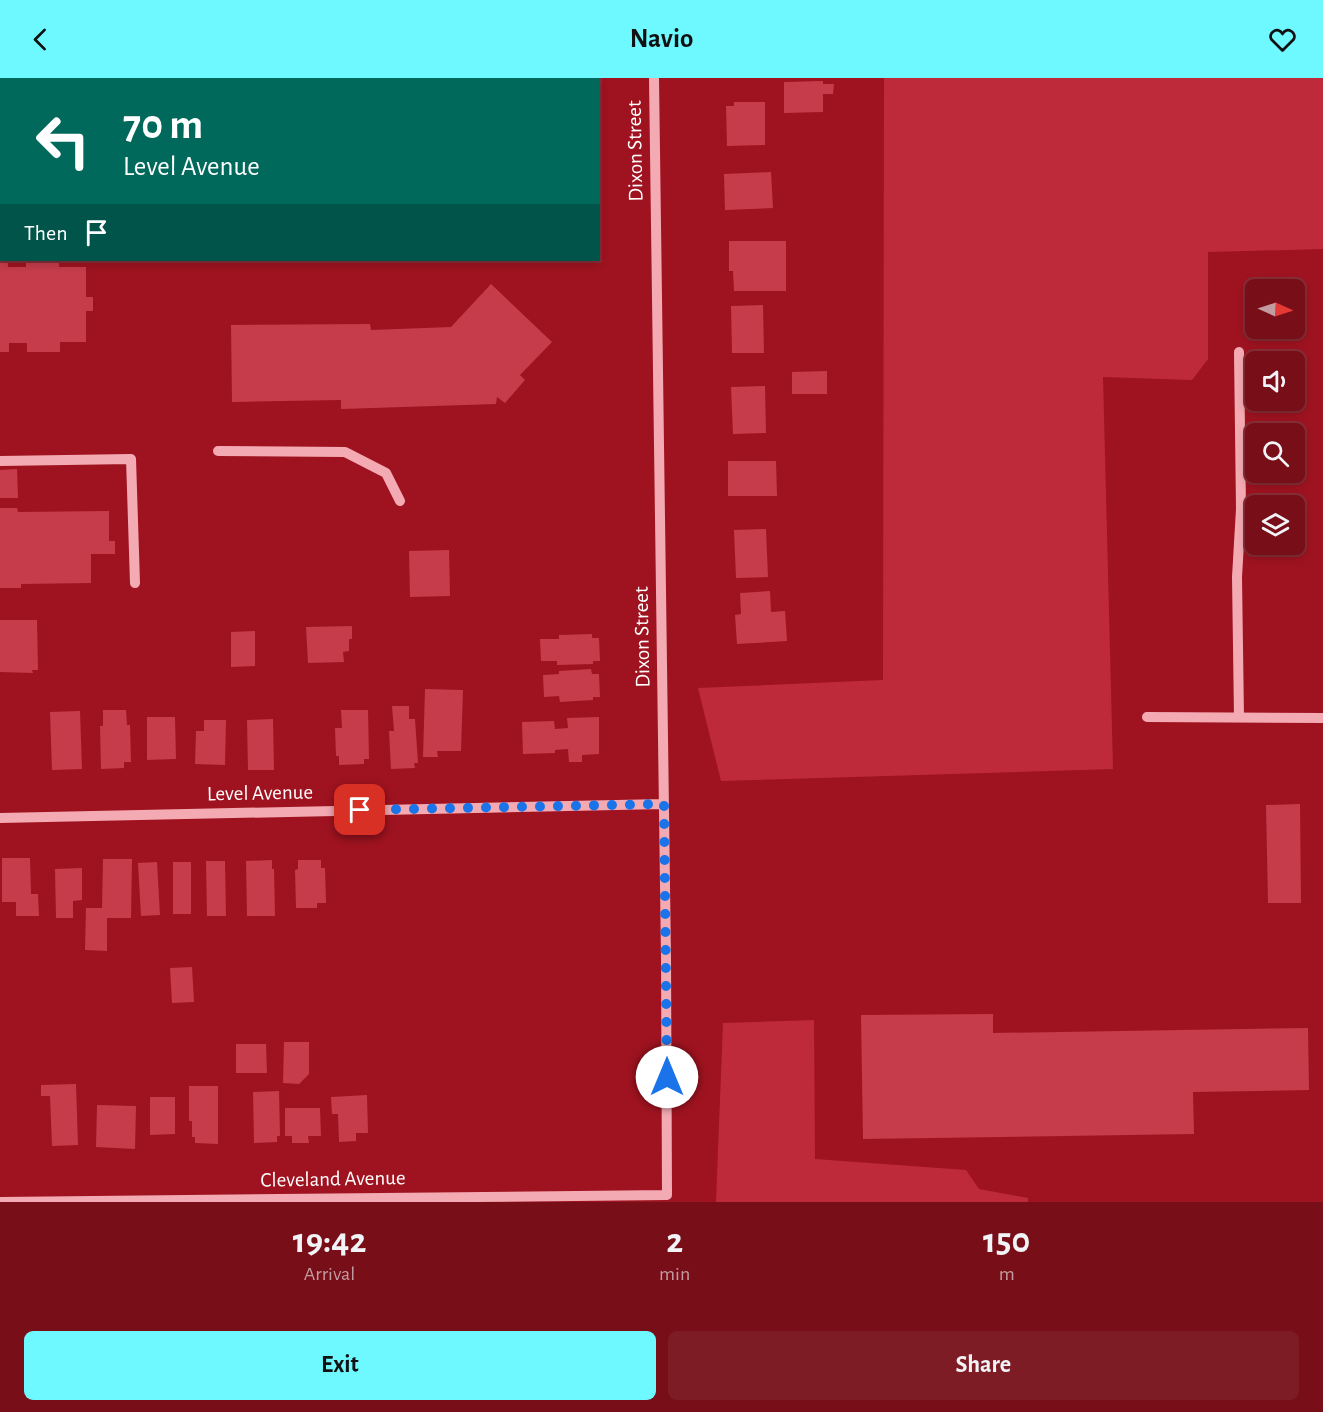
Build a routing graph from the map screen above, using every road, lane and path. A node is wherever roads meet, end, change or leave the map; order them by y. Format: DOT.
graph roads {
  1 [pos="654,78"];
  2 [pos="1239,352"];
  3 [pos="218,451"];
  4 [pos="0,461"];
  5 [pos="400,501"];
  6 [pos="135,583"];
  7 [pos="1147,717"];
  8 [pos="1239,717"];
  9 [pos="1323,718"];
  10 [pos="664,804"];
  11 [pos="0,818"];
  12 [pos="667,1195"];
  13 [pos="0,1202"];
  1 -- 10 [label="street, Dixon Street"];
  2 -- 8 [label="street"];
  3 -- 5 [label="street"];
  4 -- 6 [label="street"];
  7 -- 8 [label="street"];
  8 -- 9 [label="street"];
  10 -- 11 [label="street, Level Avenue"];
  10 -- 12 [label="street, Dixon Street"];
  12 -- 13 [label="street, Cleveland Avenue"];
}
